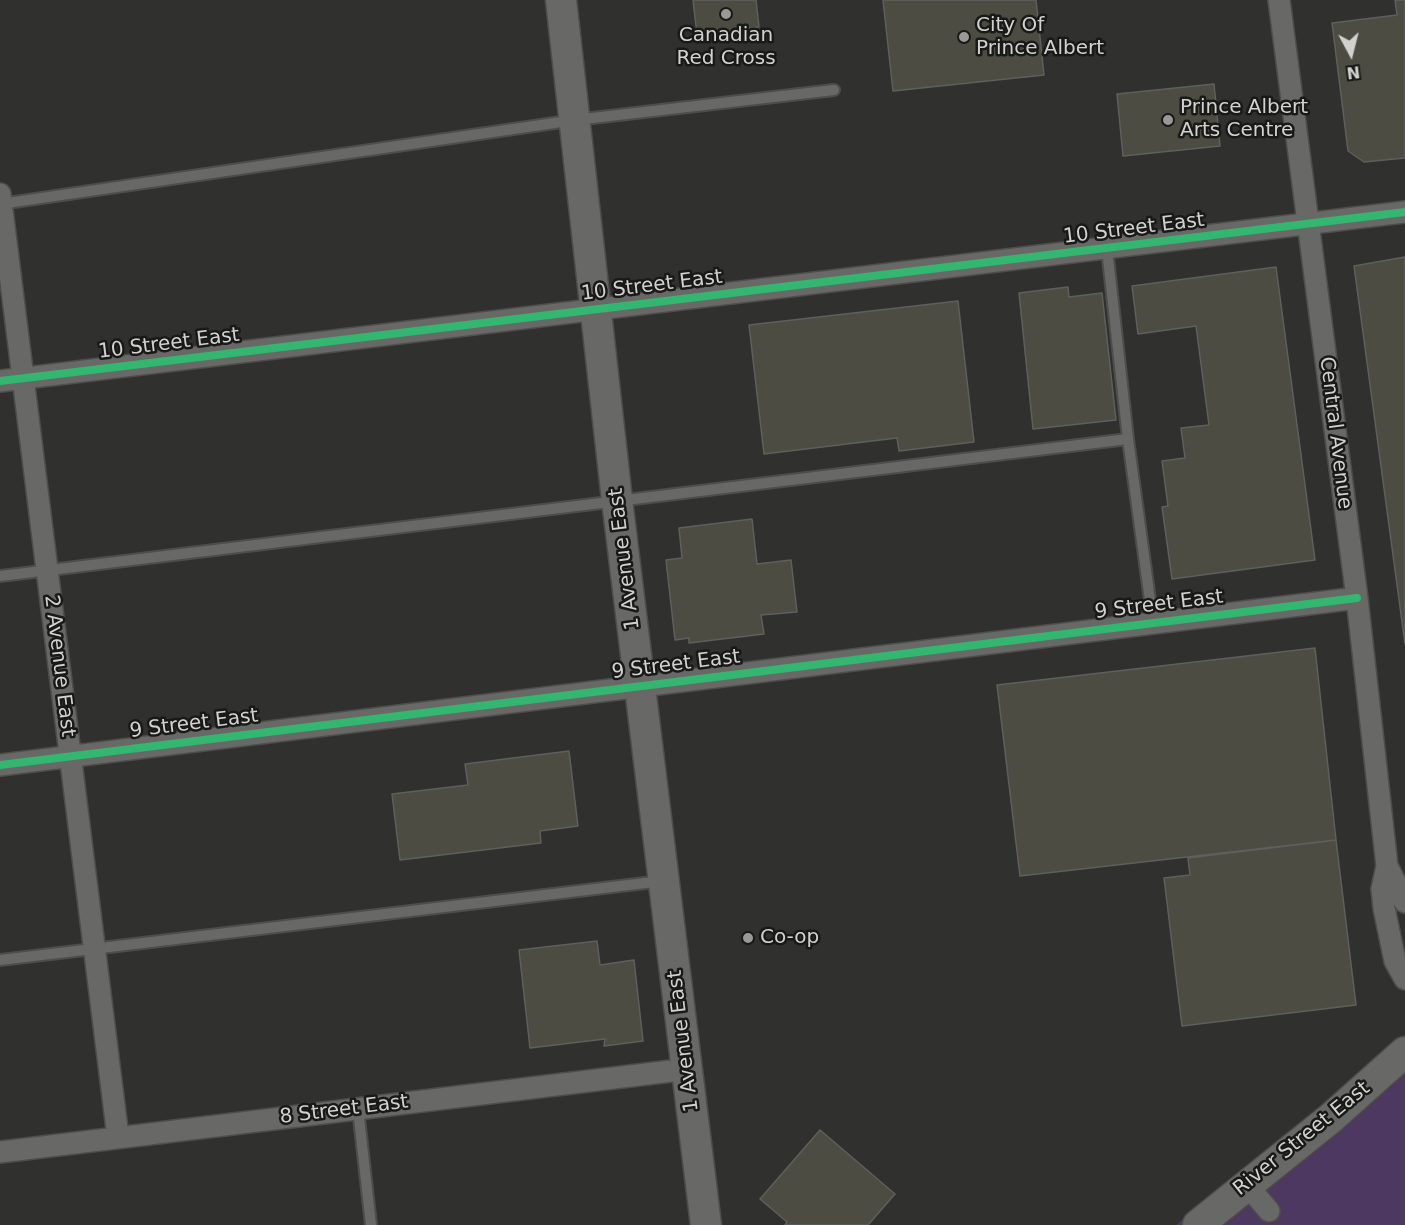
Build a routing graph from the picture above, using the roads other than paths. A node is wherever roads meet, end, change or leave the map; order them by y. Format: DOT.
graph roads {
  1 [pos="561,0"];
  2 [pos="1279,0"];
  3 [pos="834,90"];
  4 [pos="576,120"];
  5 [pos="0,201"];
  6 [pos="1405,212"];
  7 [pos="1308,225"];
  8 [pos="1107,249"];
  9 [pos="595,310"];
  10 [pos="23,378"];
  11 [pos="0,381"];
  12 [pos="1128,439"];
  13 [pos="617,501"];
  14 [pos="47,571"];
  15 [pos="0,576"];
  16 [pos="1357,598"];
  17 [pos="1153,622"];
  18 [pos="640,687"];
  19 [pos="70,756"];
  20 [pos="0,765"];
  21 [pos="1387,866"];
  22 [pos="665,881"];
  23 [pos="1405,902"];
  24 [pos="94,948"];
  25 [pos="0,960"];
  26 [pos="1405,979"];
  27 [pos="1405,1052"];
  28 [pos="688,1069"];
  29 [pos="358,1109"];
  30 [pos="118,1137"];
  31 [pos="0,1152"];
  32 [pos="1247,1185"];
  33 [pos="1269,1211"];
  34 [pos="371,1225"];
  35 [pos="706,1225"];
  36 [pos="1198,1225"];
  1 -- 4 [label="street, 1 Avenue East"];
  2 -- 7 [label="street, Central Avenue"];
  3 -- 4 [label="lane"];
  4 -- 5 [label="lane"];
  4 -- 9 [label="street, 1 Avenue East"];
  5 -- 10 [label="street, 2 Avenue East"];
  6 -- 7 [label="street, 10 Street East"];
  7 -- 8 [label="street, 10 Street East"];
  7 -- 16 [label="street, Central Avenue"];
  8 -- 9 [label="street, 10 Street East"];
  8 -- 12 [label="lane"];
  9 -- 10 [label="street, 10 Street East"];
  9 -- 13 [label="street, 1 Avenue East"];
  10 -- 11 [label="street, 10 Street East"];
  10 -- 14 [label="street, 2 Avenue East"];
  12 -- 13 [label="lane"];
  12 -- 17 [label="lane"];
  13 -- 14 [label="lane"];
  13 -- 18 [label="street, 1 Avenue East"];
  14 -- 15 [label="lane"];
  14 -- 19 [label="street, 2 Avenue East"];
  16 -- 17 [label="street, 9 Street East"];
  16 -- 21 [label="street, Central Avenue"];
  17 -- 18 [label="street, 9 Street East"];
  18 -- 19 [label="street, 9 Street East"];
  18 -- 22 [label="street, 1 Avenue East"];
  19 -- 20 [label="street, 9 Street East"];
  19 -- 24 [label="street, 2 Avenue East"];
  21 -- 23 [label="street, Central Avenue"];
  21 -- 26 [label="street, Central Avenue"];
  22 -- 24 [label="lane"];
  22 -- 28 [label="street, 1 Avenue East"];
  24 -- 25 [label="lane"];
  24 -- 30 [label="street, 2 Avenue East"];
  27 -- 32 [label="street, River Street East"];
  28 -- 29 [label="street, 8 Street East"];
  28 -- 35 [label="street, 1 Avenue East"];
  29 -- 30 [label="street, 8 Street East"];
  29 -- 34 [label="lane"];
  30 -- 31 [label="street, 8 Street East"];
  32 -- 33 [label="street"];
  32 -- 36 [label="street, River Street East"];
}
